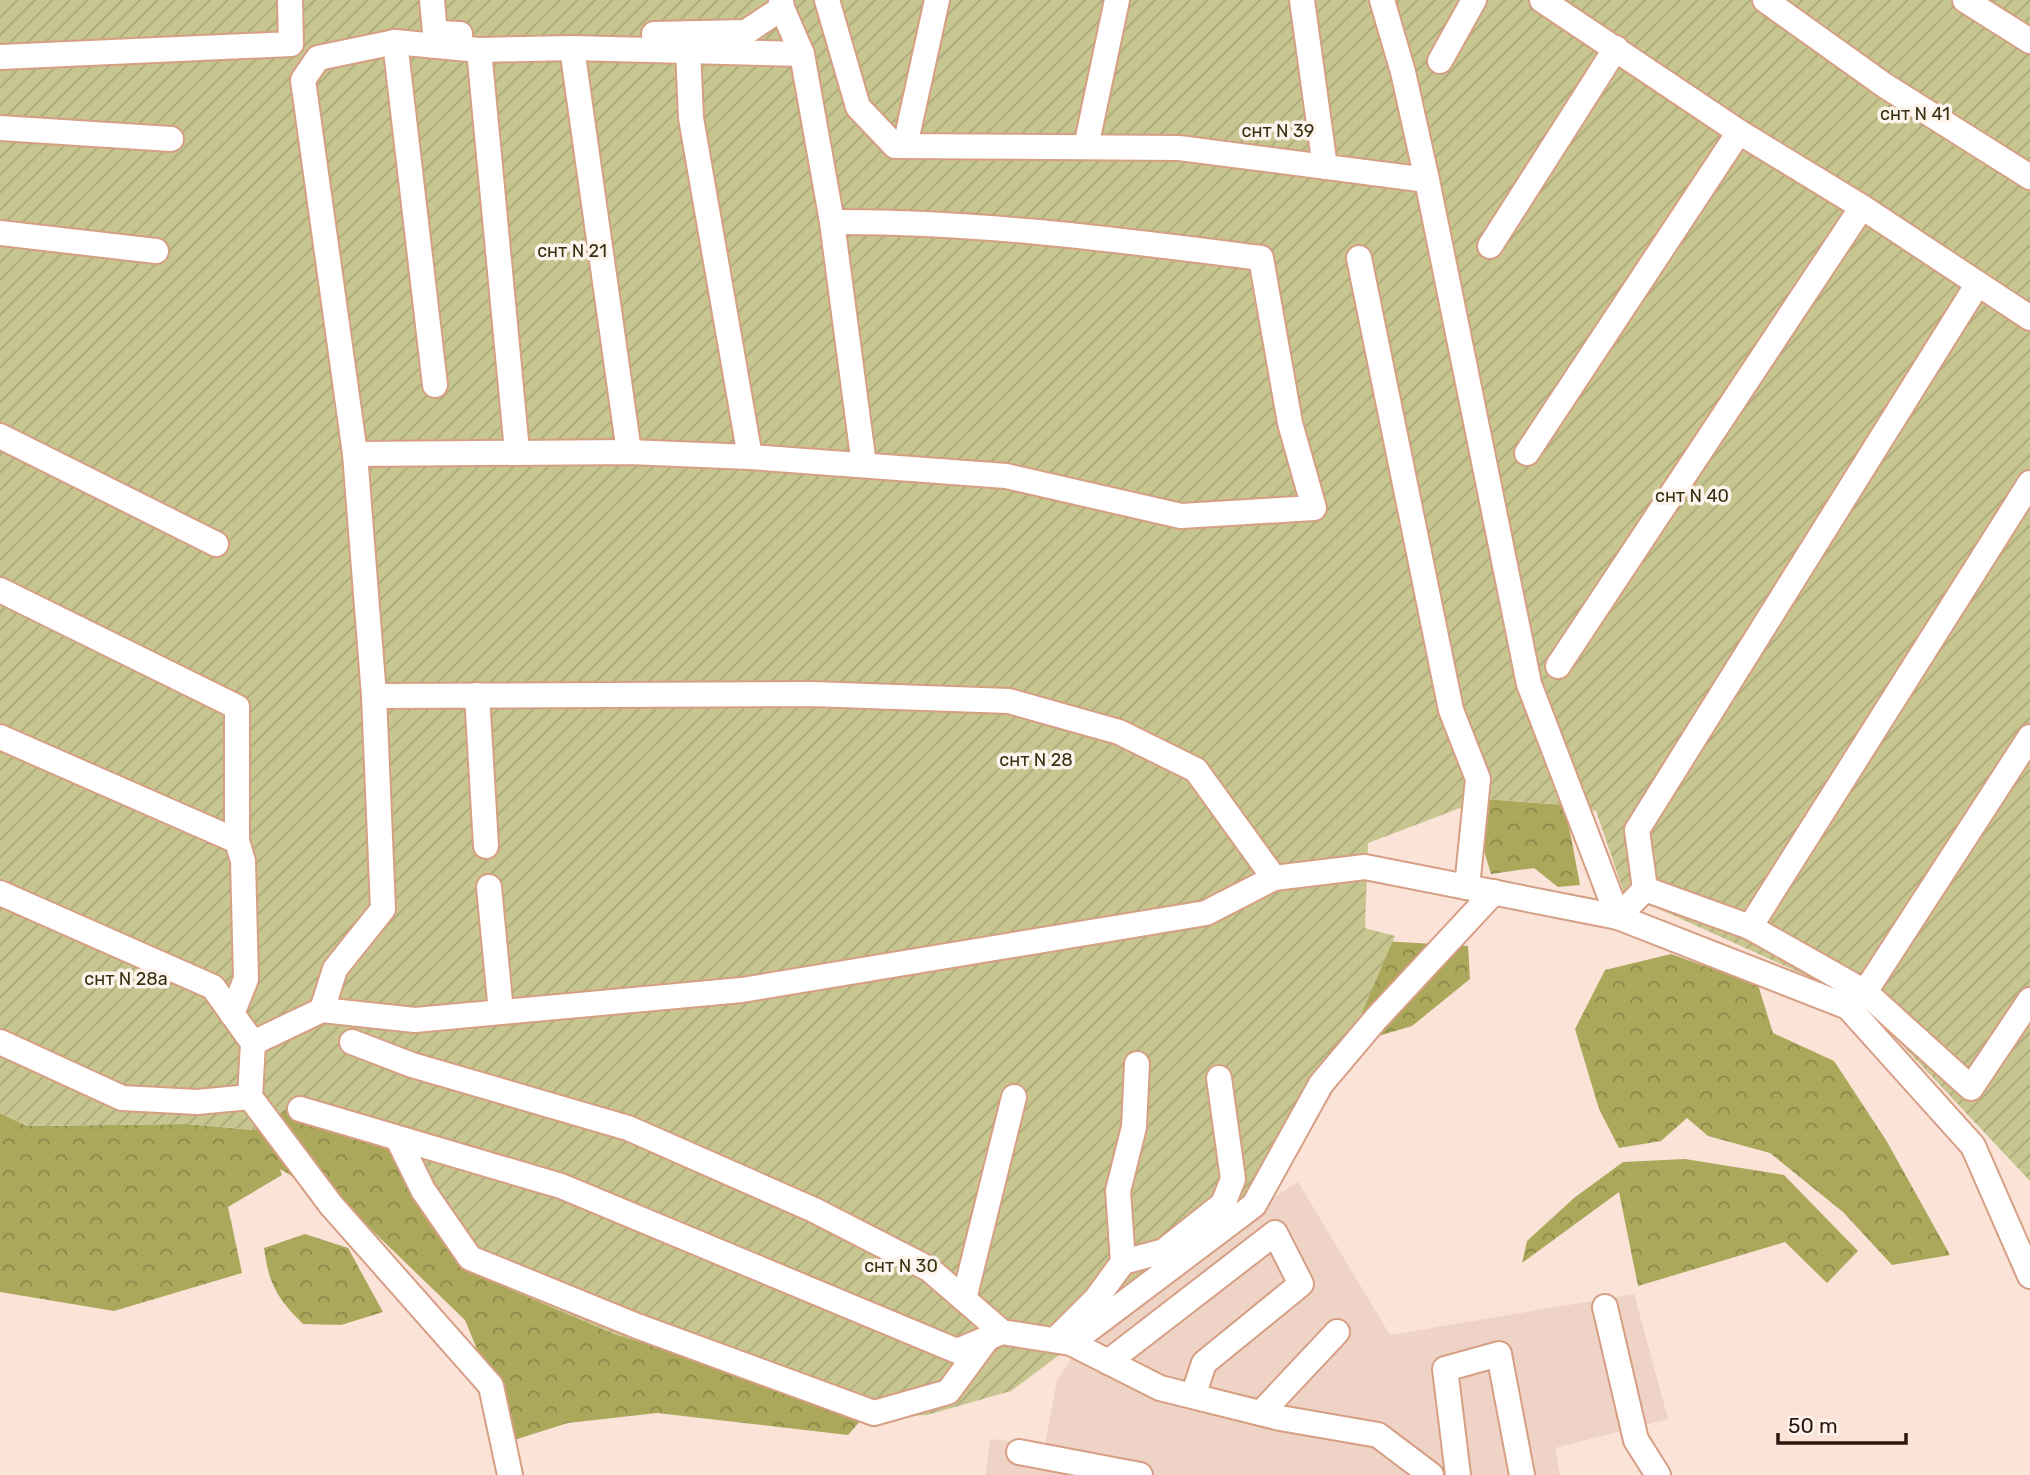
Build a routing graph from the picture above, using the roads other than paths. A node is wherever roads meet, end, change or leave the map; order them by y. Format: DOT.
graph roads {
  1 [pos="290,0"];
  2 [pos="432,0"];
  3 [pos="827,0"];
  4 [pos="937,0"];
  5 [pos="1117,0"];
  6 [pos="1302,0"];
  7 [pos="1382,0"];
  8 [pos="1474,0"];
  9 [pos="1542,0"];
  10 [pos="1765,0"];
  11 [pos="1965,0"];
  12 [pos="782,4"];
  13 [pos="2030,41"];
  14 [pos="395,42"];
  15 [pos="572,48"];
  16 [pos="1615,48"];
  17 [pos="479,50"];
  18 [pos="688,50"];
  19 [pos="802,54"];
  20 [pos="0,57"];
  21 [pos="1440,61"];
  22 [pos="0,128"];
  23 [pos="1739,132"];
  24 [pos="172,139"];
  25 [pos="905,146"];
  26 [pos="1086,147"];
  27 [pos="1325,167"];
  28 [pos="2030,177"];
  29 [pos="1427,180"];
  30 [pos="1862,207"];
  31 [pos="832,222"];
  32 [pos="0,233"];
  33 [pos="1490,246"];
  34 [pos="156,251"];
  35 [pos="1359,258"];
  36 [pos="1978,285"];
  37 [pos="2030,318"];
  38 [pos="435,385"];
  39 [pos="0,436"];
  40 [pos="517,451"];
  41 [pos="629,452"];
  42 [pos="1527,453"];
  43 [pos="355,454"];
  44 [pos="750,457"];
  45 [pos="864,465"];
  46 [pos="2030,483"];
  47 [pos="216,544"];
  48 [pos="0,590"];
  49 [pos="1558,666"];
  50 [pos="477,695"];
  51 [pos="374,696"];
  52 [pos="0,737"];
  53 [pos="2030,737"];
  54 [pos="237,841"];
  55 [pos="486,846"];
  56 [pos="1274,878"];
  57 [pos="489,887"];
  58 [pos="1467,887"];
  59 [pos="1645,889"];
  60 [pos="1494,892"];
  61 [pos="0,893"];
  62 [pos="1618,917"];
  63 [pos="1750,927"];
  64 [pos="1865,992"];
  65 [pos="2030,1000"];
  66 [pos="322,1010"];
  67 [pos="501,1012"];
  68 [pos="232,1014"];
  69 [pos="0,1042"];
  70 [pos="352,1042"];
  71 [pos="253,1043"];
  72 [pos="1137,1064"];
  73 [pos="1219,1078"];
  74 [pos="250,1097"];
  75 [pos="1014,1097"];
  76 [pos="299,1109"];
  77 [pos="399,1141"];
  78 [pos="1123,1262"];
  79 [pos="2030,1276"];
  80 [pos="964,1299"];
  81 [pos="1605,1307"];
  82 [pos="1337,1332"];
  83 [pos="995,1335"];
  84 [pos="1063,1341"];
  85 [pos="1108,1362"];
  86 [pos="1193,1396"];
  87 [pos="1261,1413"];
  88 [pos="1019,1452"];
  89 [pos="510,1475"];
  90 [pos="1140,1475"];
  91 [pos="1431,1475"];
  92 [pos="1458,1475"];
  93 [pos="1522,1475"];
  94 [pos="1658,1475"];
  1 -- 20 [label="street"];
  2 -- 12 [label="street"];
  3 -- 25 [label="street"];
  4 -- 25 [label="street"];
  5 -- 26 [label="street"];
  6 -- 27 [label="street"];
  7 -- 29 [label="street"];
  8 -- 21 [label="street"];
  9 -- 16 [label="street"];
  10 -- 28 [label="street"];
  11 -- 13 [label="street"];
  12 -- 19 [label="street"];
  14 -- 17 [label="street"];
  14 -- 38 [label="street"];
  14 -- 43 [label="street"];
  15 -- 17 [label="street"];
  15 -- 18 [label="street"];
  15 -- 41 [label="street"];
  16 -- 23 [label="street"];
  16 -- 33 [label="street"];
  17 -- 40 [label="street"];
  18 -- 19 [label="street"];
  18 -- 44 [label="street"];
  19 -- 31 [label="street"];
  22 -- 24 [label="street"];
  23 -- 30 [label="street"];
  23 -- 42 [label="street"];
  25 -- 26 [label="street"];
  26 -- 27 [label="street"];
  27 -- 29 [label="street"];
  29 -- 62 [label="street"];
  30 -- 36 [label="street"];
  30 -- 49 [label="street"];
  31 -- 45 [label="street"];
  31 -- 45 [label="street"];
  32 -- 34 [label="street"];
  35 -- 58 [label="street"];
  36 -- 37 [label="street"];
  36 -- 59 [label="street"];
  39 -- 47 [label="street"];
  40 -- 41 [label="street"];
  40 -- 43 [label="street"];
  41 -- 44 [label="street"];
  43 -- 51 [label="street"];
  44 -- 45 [label="street"];
  46 -- 63 [label="street"];
  48 -- 54 [label="street"];
  50 -- 51 [label="street"];
  50 -- 55 [label="street"];
  50 -- 56 [label="street"];
  51 -- 66 [label="street"];
  52 -- 54 [label="street"];
  53 -- 64 [label="street"];
  54 -- 68 [label="street"];
  56 -- 58 [label="street"];
  56 -- 67 [label="street"];
  57 -- 67 [label="street"];
  58 -- 60 [label="street"];
  59 -- 62 [label="street"];
  59 -- 63 [label="street"];
  60 -- 62 [label="street"];
  60 -- 84 [label="street"];
  61 -- 68 [label="street"];
  62 -- 79 [label="street"];
  63 -- 64 [label="street"];
  64 -- 65 [label="street"];
  66 -- 67 [label="street"];
  66 -- 71 [label="street"];
  68 -- 71 [label="street"];
  69 -- 74 [label="street"];
  70 -- 80 [label="street"];
  71 -- 74 [label="street"];
  72 -- 78 [label="street"];
  73 -- 78 [label="street"];
  74 -- 89 [label="street"];
  75 -- 80 [label="street"];
  76 -- 77 [label="street"];
  77 -- 83 [label="street"];
  77 -- 83 [label="street"];
  78 -- 84 [label="street"];
  80 -- 83 [label="street"];
  81 -- 94 [label="street"];
  82 -- 87 [label="street"];
  83 -- 84 [label="street"];
  84 -- 85 [label="street"];
  85 -- 86 [label="street"];
  85 -- 86 [label="street"];
  86 -- 87 [label="street"];
  87 -- 91 [label="street"];
  88 -- 90 [label="street"];
  92 -- 93 [label="street"];
}
